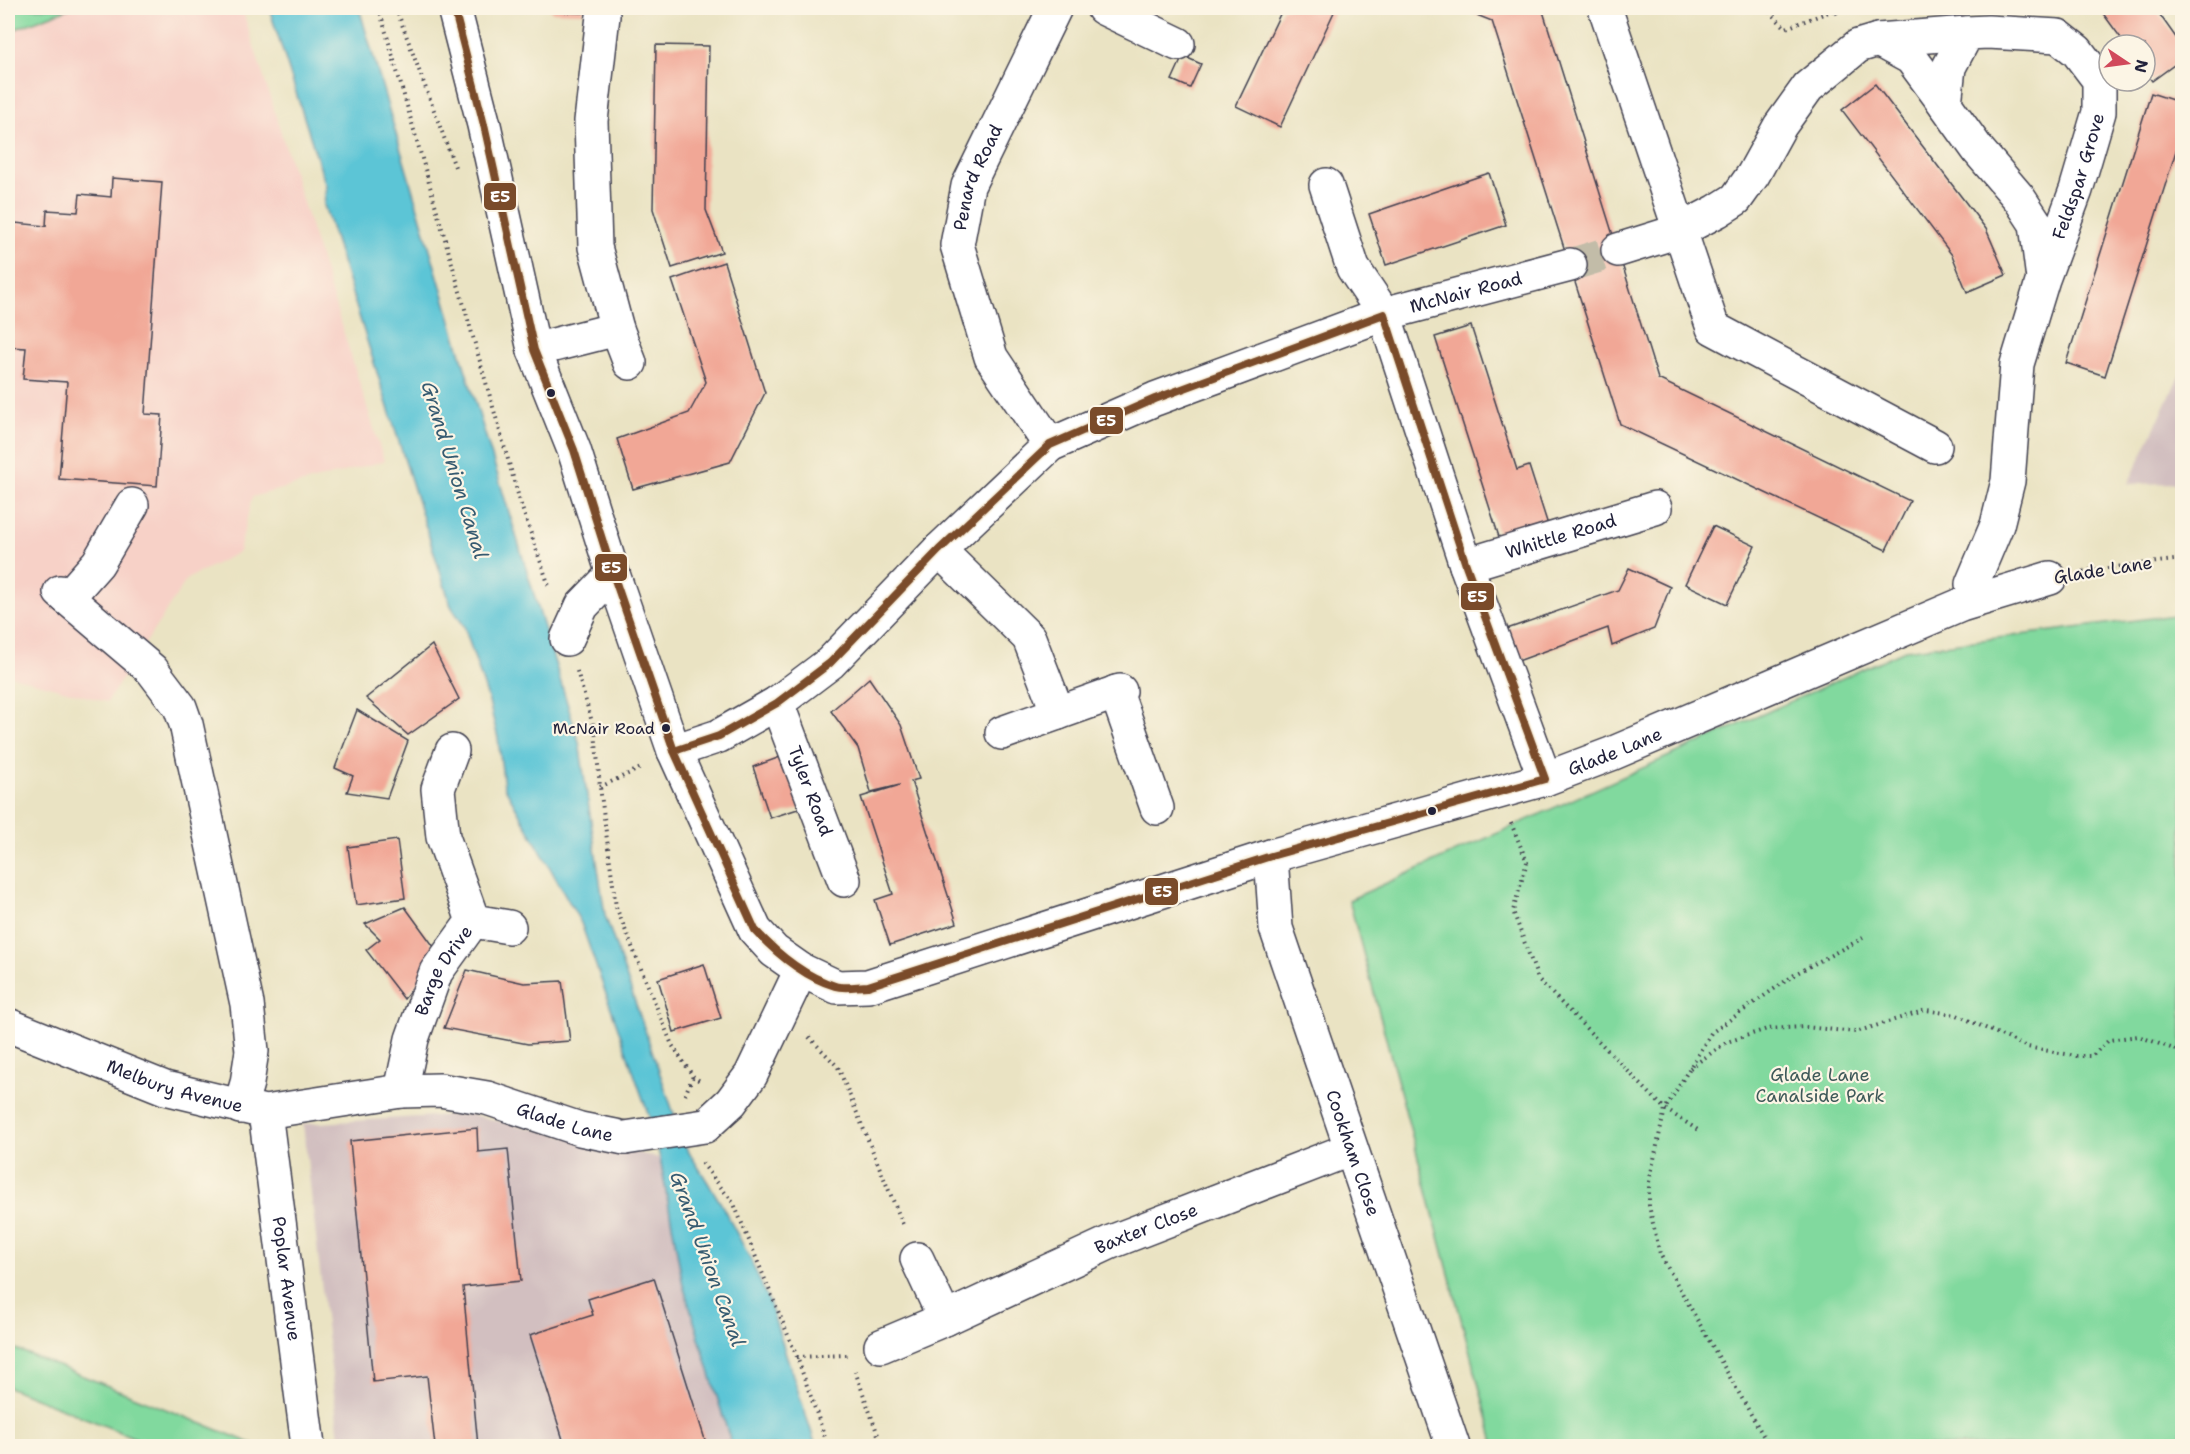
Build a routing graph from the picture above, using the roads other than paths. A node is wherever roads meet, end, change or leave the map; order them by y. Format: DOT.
graph roads {
  1 [pos="454,8"];
  2 [pos="1055,8"];
  3 [pos="1103,8"];
  4 [pos="1605,8"];
  5 [pos="603,16"];
  6 [pos="1967,33"];
  7 [pos="1878,40"];
  8 [pos="1178,44"];
  9 [pos="1945,104"];
  10 [pos="1326,185"];
  11 [pos="1679,231"];
  12 [pos="1618,250"];
  13 [pos="1570,265"];
  14 [pos="2043,279"];
  15 [pos="1384,314"];
  16 [pos="617,329"];
  17 [pos="534,350"];
  18 [pos="630,363"];
  19 [pos="1050,445"];
  20 [pos="1935,446"];
  21 [pos="132,505"];
  22 [pos="1655,508"];
  23 [pos="939,550"];
  24 [pos="1466,565"];
  25 [pos="613,574"];
  26 [pos="2050,578"];
  27 [pos="1976,599"];
  28 [pos="567,639"];
  29 [pos="777,703"];
  30 [pos="1058,713"];
  31 [pos="1002,733"];
  32 [pos="452,751"];
  33 [pos="674,751"];
  34 [pos="1545,779"];
  35 [pos="1157,808"];
  36 [pos="1271,856"];
  37 [pos="844,880"];
  38 [pos="473,921"];
  39 [pos="509,927"];
  40 [pos="801,970"];
  41 [pos="8,1025"];
  42 [pos="401,1091"];
  43 [pos="350,1099"];
  44 [pos="253,1110"];
  45 [pos="1351,1149"];
  46 [pos="917,1259"];
  47 [pos="945,1319"];
  48 [pos="881,1346"];
  49 [pos="308,1446"];
  50 [pos="1453,1446"];
  1 -- 17 [label="street, Glade Lane"];
  2 -- 19 [label="street, Penard Road"];
  3 -- 8 [label="street"];
  4 -- 11 [label="street"];
  5 -- 16 [label="street"];
  6 -- 7 [label="street, Feldspar Grove"];
  6 -- 9 [label="street"];
  6 -- 14 [label="street, Feldspar Grove"];
  7 -- 9 [label="street, Feldspar Grove"];
  7 -- 11 [label="street, Feldspar Grove"];
  9 -- 14 [label="street, Feldspar Grove"];
  10 -- 15 [label="street"];
  11 -- 12 [label="street, Feldspar Grove"];
  11 -- 20 [label="street"];
  13 -- 15 [label="street, McNair Road"];
  14 -- 27 [label="street, Feldspar Grove"];
  15 -- 19 [label="street, McNair Road"];
  15 -- 24 [label="street"];
  16 -- 17 [label="street"];
  16 -- 18 [label="street"];
  17 -- 25 [label="street, Glade Lane"];
  19 -- 23 [label="street, McNair Road"];
  21 -- 44 [label="street"];
  22 -- 24 [label="street, Whittle Road"];
  23 -- 29 [label="street, McNair Road"];
  23 -- 30 [label="street"];
  24 -- 34 [label="street"];
  25 -- 28 [label="street"];
  25 -- 33 [label="street, Glade Lane"];
  26 -- 27 [label="street, Glade Lane"];
  27 -- 34 [label="street, Glade Lane"];
  29 -- 33 [label="street, McNair Road"];
  29 -- 37 [label="street, Tyler Road"];
  30 -- 31 [label="street"];
  30 -- 35 [label="street"];
  32 -- 38 [label="street, Barge Drive"];
  33 -- 40 [label="street, Glade Lane"];
  34 -- 36 [label="street, Glade Lane"];
  36 -- 40 [label="street, Glade Lane"];
  36 -- 45 [label="street, Cookham Close"];
  38 -- 39 [label="street"];
  38 -- 42 [label="street, Barge Drive"];
  40 -- 42 [label="street, Glade Lane, bridge"];
  41 -- 44 [label="street, Melbury Avenue"];
  42 -- 43 [label="street, Glade Lane"];
  43 -- 44 [label="street, Melbury Avenue"];
  44 -- 49 [label="street, Poplar Avenue"];
  45 -- 47 [label="street, Baxter Close"];
  45 -- 50 [label="street, Cookham Close"];
  46 -- 47 [label="street"];
  47 -- 48 [label="street, Baxter Close"];
}
